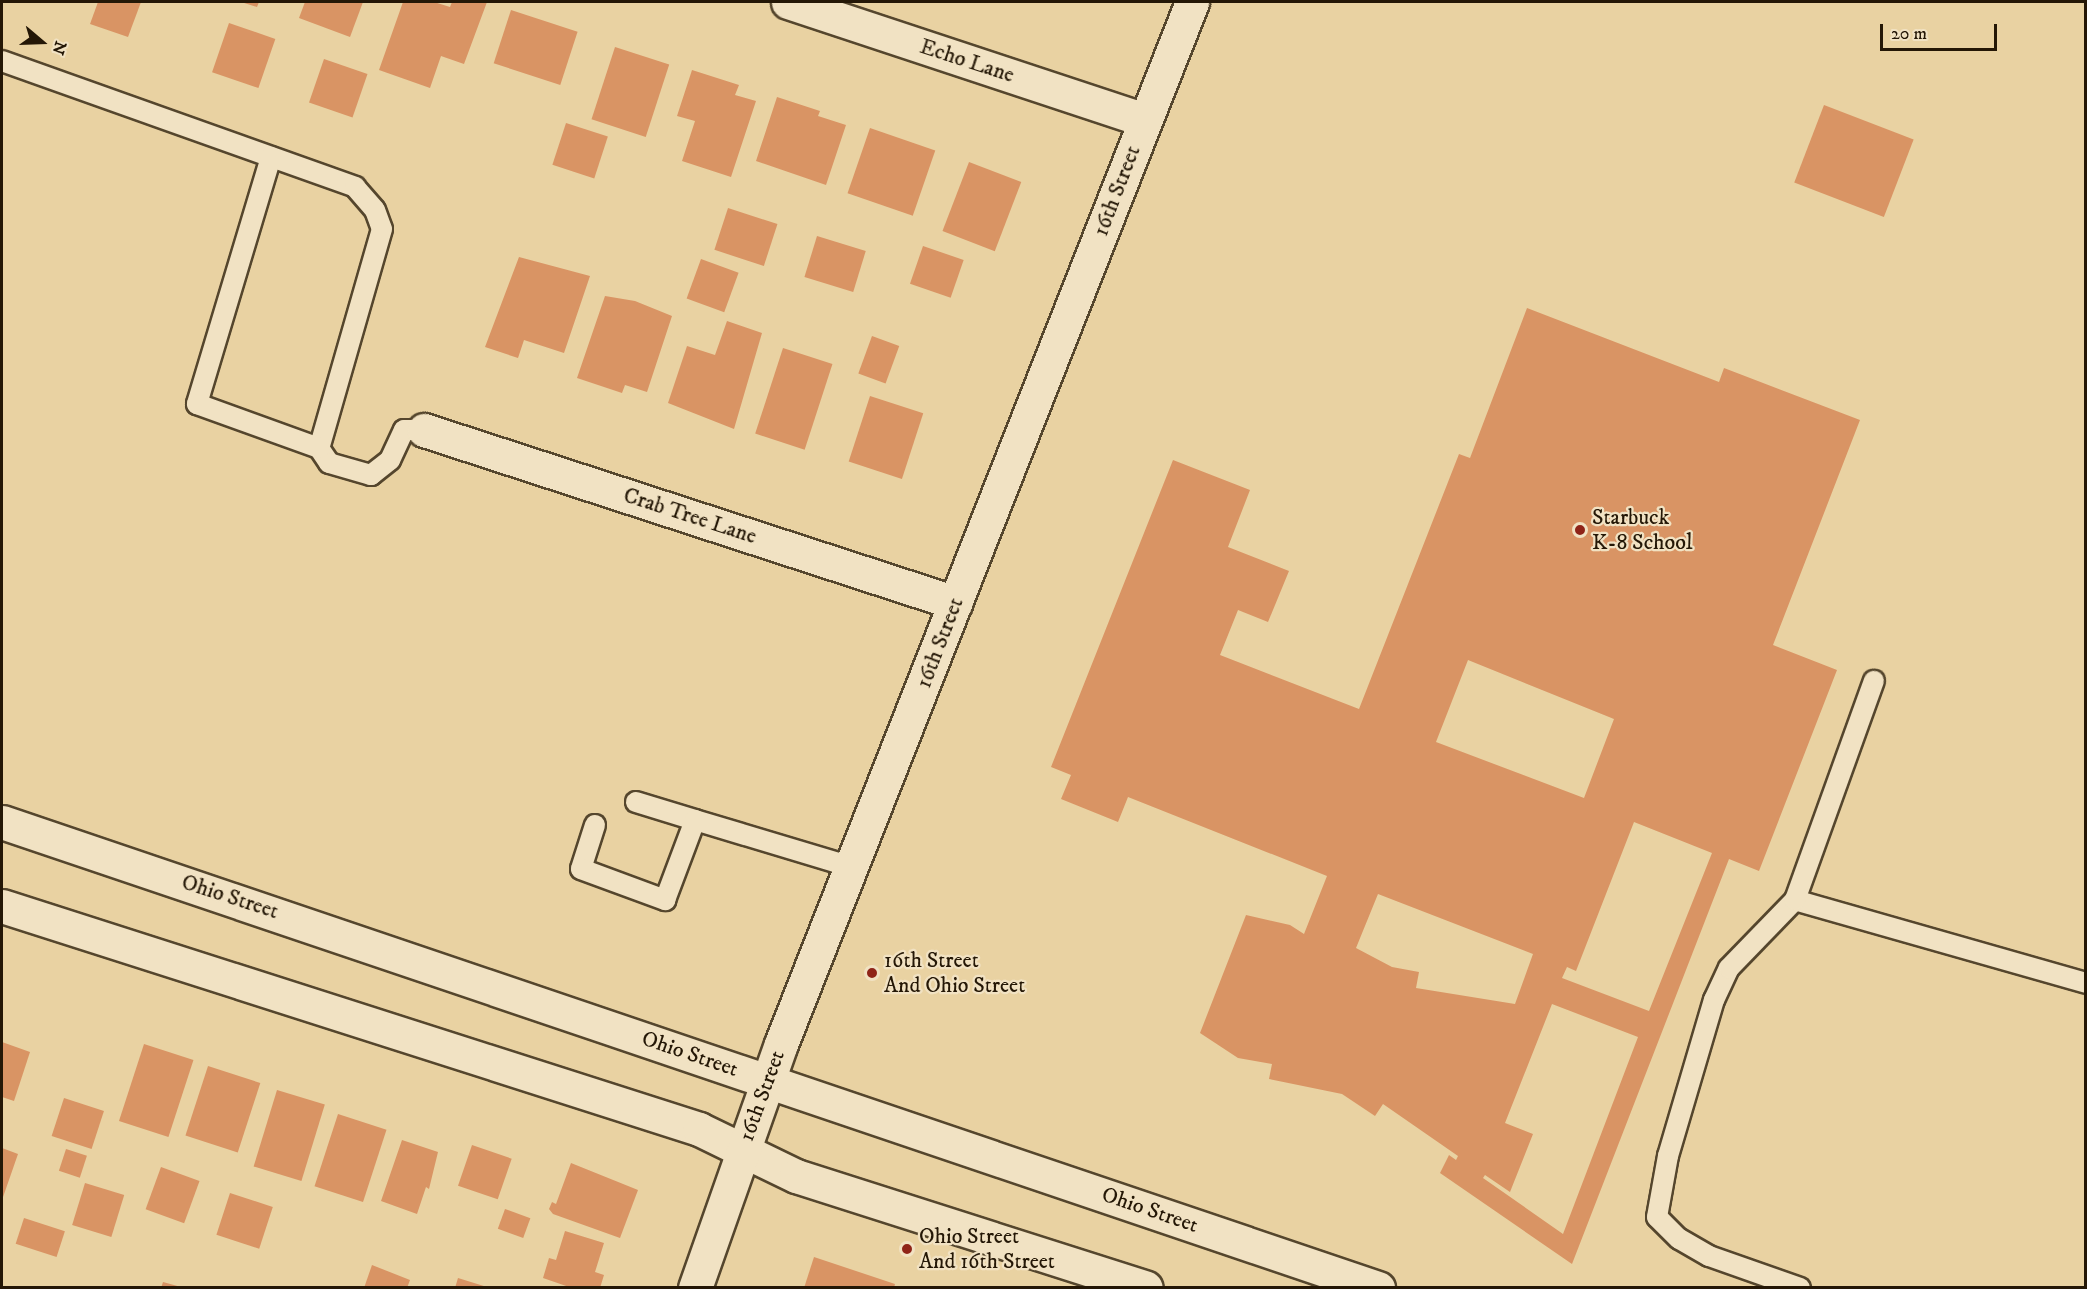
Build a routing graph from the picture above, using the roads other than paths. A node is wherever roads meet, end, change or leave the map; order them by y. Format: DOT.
graph roads {
  1 [pos="788,2"];
  2 [pos="1192,2"];
  3 [pos="2,61"];
  4 [pos="1145,120"];
  5 [pos="271,157"];
  6 [pos="424,430"];
  7 [pos="319,448"];
  8 [pos="956,603"];
  9 [pos="1874,681"];
  10 [pos="636,802"];
  11 [pos="695,820"];
  12 [pos="2,822"];
  13 [pos="595,825"];
  14 [pos="852,867"];
  15 [pos="1795,900"];
  16 [pos="2,906"];
  17 [pos="2085,983"];
  18 [pos="767,1080"];
  19 [pos="741,1151"];
  20 [pos="694,1287"];
  21 [pos="1146,1287"];
  22 [pos="1378,1287"];
  23 [pos="1800,1287"];
  1 -- 4 [label="street, Echo Lane"];
  2 -- 4 [label="street, 16th Street"];
  3 -- 5 [label="lane"];
  4 -- 8 [label="street, 16th Street"];
  5 -- 7 [label="lane"];
  5 -- 7 [label="lane"];
  6 -- 7 [label="lane"];
  6 -- 8 [label="street, Crab Tree Lane"];
  8 -- 14 [label="street, 16th Street"];
  9 -- 15 [label="lane"];
  10 -- 11 [label="lane"];
  11 -- 13 [label="lane"];
  11 -- 14 [label="lane"];
  12 -- 18 [label="street, Ohio Street"];
  14 -- 18 [label="street, 16th Street"];
  15 -- 17 [label="lane"];
  15 -- 23 [label="lane"];
  16 -- 19 [label="street"];
  18 -- 19 [label="street, 16th Street"];
  18 -- 22 [label="street, Ohio Street"];
  19 -- 20 [label="street, 16th Street"];
  19 -- 21 [label="street"];
}
